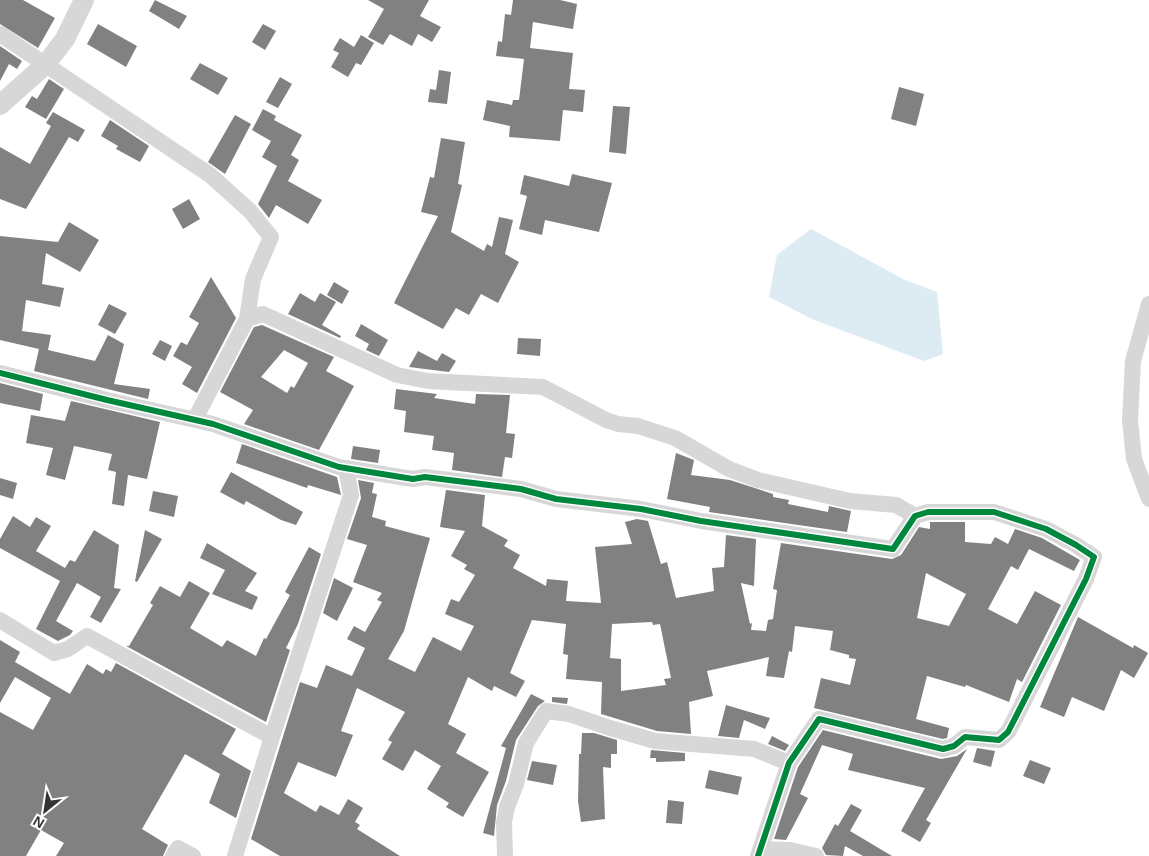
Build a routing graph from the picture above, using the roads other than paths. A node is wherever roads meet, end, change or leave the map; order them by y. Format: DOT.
graph roads {
  1 [pos="84,0"];
  2 [pos="0,34"];
  3 [pos="46,64"];
  4 [pos="0,105"];
  5 [pos="1149,304"];
  6 [pos="247,319"];
  7 [pos="0,374"];
  8 [pos="195,419"];
  9 [pos="346,468"];
  10 [pos="1149,499"];
  11 [pos="915,516"];
  12 [pos="0,620"];
  13 [pos="272,737"];
  14 [pos="789,763"];
  15 [pos="760,852"];
  16 [pos="789,854"];
  17 [pos="173,856"];
  18 [pos="193,856"];
  19 [pos="235,856"];
  20 [pos="506,856"];
  21 [pos="816,856"];
  1 -- 3 [label="street"];
  2 -- 3 [label="street"];
  3 -- 4 [label="street"];
  3 -- 6 [label="street"];
  5 -- 10 [label="street"];
  6 -- 8 [label="street"];
  6 -- 11 [label="street"];
  7 -- 8 [label="street"];
  8 -- 9 [label="street"];
  9 -- 11 [label="street"];
  9 -- 13 [label="street"];
  11 -- 14 [label="street"];
  12 -- 13 [label="street"];
  13 -- 19 [label="street"];
  14 -- 15 [label="street"];
  14 -- 20 [label="street"];
  15 -- 16 [label="street"];
  16 -- 21 [label="street"];
  17 -- 18 [label="street"];
}
